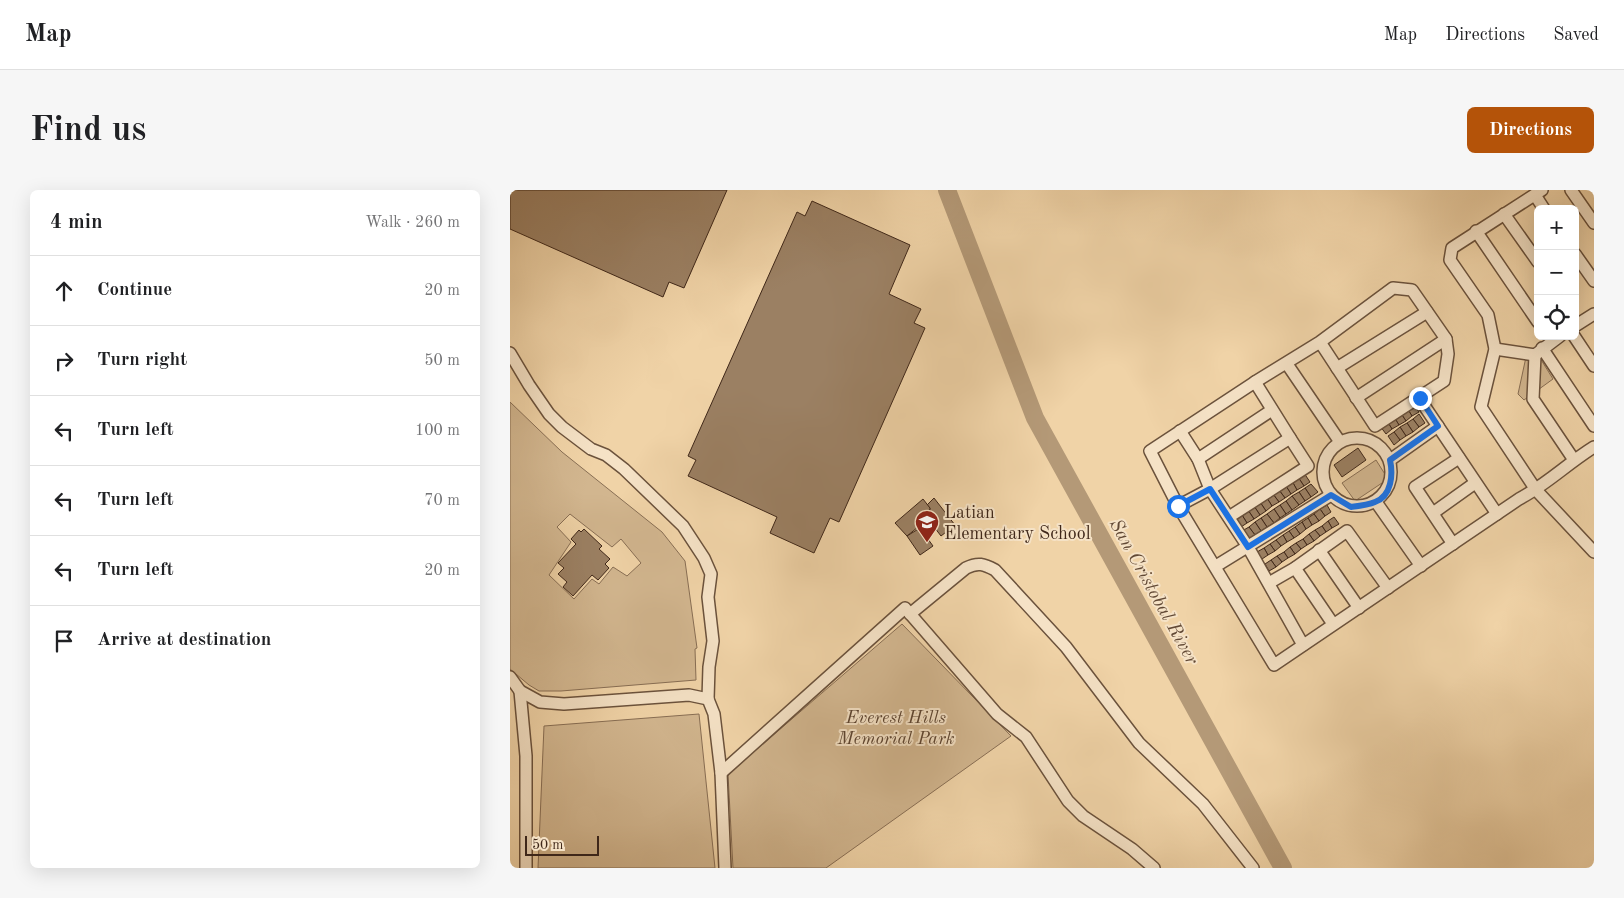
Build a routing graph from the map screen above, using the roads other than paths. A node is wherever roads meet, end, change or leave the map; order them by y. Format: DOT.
graph roads {
  1 [pos="1571,190"];
  2 [pos="1538,193"];
  3 [pos="1542,205"];
  4 [pos="1504,214"];
  5 [pos="1594,224"];
  6 [pos="1476,231"];
  7 [pos="1534,256"];
  8 [pos="1579,260"];
  9 [pos="1594,281"];
  10 [pos="1427,312"];
  11 [pos="1594,314"];
  12 [pos="1534,316"];
  13 [pos="1579,321"];
  14 [pos="1446,340"];
  15 [pos="1577,340"];
  16 [pos="1320,342"];
  17 [pos="1547,343"];
  18 [pos="1495,349"];
  19 [pos="510,353"];
  20 [pos="1287,364"];
  21 [pos="1594,366"];
  22 [pos="1337,368"];
  23 [pos="1255,382"];
  24 [pos="1356,398"];
  25 [pos="1420,398"];
  26 [pos="1272,410"];
  27 [pos="1438,426"];
  28 [pos="1594,426"];
  29 [pos="1180,431"];
  30 [pos="1290,438"];
  31 [pos="1340,442"];
  32 [pos="1594,446"];
  33 [pos="1459,458"];
  34 [pos="1198,459"];
  35 [pos="1390,460"];
  36 [pos="1574,460"];
  37 [pos="1475,483"];
  38 [pos="1210,489"];
  39 [pos="1536,490"];
  40 [pos="1331,495"];
  41 [pos="1376,502"];
  42 [pos="1178,506"];
  43 [pos="1433,513"];
  44 [pos="1497,514"];
  45 [pos="1229,516"];
  46 [pos="1453,544"];
  47 [pos="1248,547"];
  48 [pos="1319,550"];
  49 [pos="1594,552"];
  50 [pos="1216,566"];
  51 [pos="1421,566"];
  52 [pos="1295,568"];
  53 [pos="1269,583"];
  54 [pos="1388,588"];
  55 [pos="1358,608"];
  56 [pos="910,614"];
  57 [pos="1333,624"];
  58 [pos="1303,645"];
  59 [pos="510,677"];
  60 [pos="520,691"];
  61 [pos="708,699"];
  62 [pos="721,773"];
  63 [pos="526,868"];
  64 [pos="725,868"];
  65 [pos="1154,868"];
  66 [pos="1253,868"];
  1 -- 5 [label="street"];
  2 -- 3 [label="street"];
  2 -- 4 [label="street"];
  4 -- 6 [label="street"];
  4 -- 7 [label="street"];
  6 -- 12 [label="street"];
  6 -- 18 [label="street"];
  8 -- 9 [label="street"];
  10 -- 14 [label="street"];
  10 -- 16 [label="street"];
  10 -- 22 [label="street"];
  11 -- 13 [label="street"];
  14 -- 24 [label="street"];
  14 -- 25 [label="street"];
  15 -- 21 [label="street"];
  16 -- 20 [label="street"];
  16 -- 22 [label="street"];
  17 -- 18 [label="street"];
  17 -- 28 [label="street"];
  17 -- 36 [label="street"];
  18 -- 39 [label="street"];
  19 -- 61 [label="street"];
  20 -- 23 [label="street"];
  20 -- 31 [label="street"];
  22 -- 24 [label="street"];
  23 -- 26 [label="street"];
  23 -- 29 [label="street"];
  24 -- 25 [label="street"];
  25 -- 27 [label="street"];
  26 -- 30 [label="street"];
  26 -- 34 [label="street"];
  27 -- 33 [label="street"];
  27 -- 35 [label="street"];
  29 -- 34 [label="street"];
  29 -- 42 [label="street"];
  30 -- 38 [label="street"];
  30 -- 45 [label="street"];
  31 -- 35 [label="street"];
  31 -- 40 [label="street"];
  32 -- 36 [label="street"];
  33 -- 37 [label="street"];
  33 -- 43 [label="street"];
  34 -- 38 [label="street"];
  35 -- 41 [label="street"];
  36 -- 39 [label="street"];
  37 -- 43 [label="street"];
  37 -- 44 [label="street"];
  38 -- 42 [label="street"];
  38 -- 45 [label="street"];
  39 -- 44 [label="street"];
  39 -- 49 [label="street"];
  40 -- 41 [label="street"];
  40 -- 47 [label="street"];
  41 -- 51 [label="street"];
  42 -- 50 [label="street"];
  43 -- 46 [label="street"];
  44 -- 46 [label="street"];
  45 -- 47 [label="street"];
  46 -- 51 [label="street"];
  47 -- 50 [label="street"];
  47 -- 53 [label="street"];
  48 -- 52 [label="street"];
  48 -- 54 [label="street"];
  48 -- 55 [label="street"];
  50 -- 58 [label="street"];
  51 -- 54 [label="street"];
  52 -- 53 [label="street"];
  52 -- 57 [label="street"];
  53 -- 58 [label="street"];
  54 -- 55 [label="street"];
  55 -- 57 [label="street"];
  56 -- 62 [label="street"];
  56 -- 65 [label="street"];
  56 -- 66 [label="street"];
  57 -- 58 [label="street"];
  59 -- 60 [label="street"];
  60 -- 61 [label="street"];
  60 -- 63 [label="street"];
  61 -- 62 [label="street"];
  62 -- 64 [label="street"];
}
